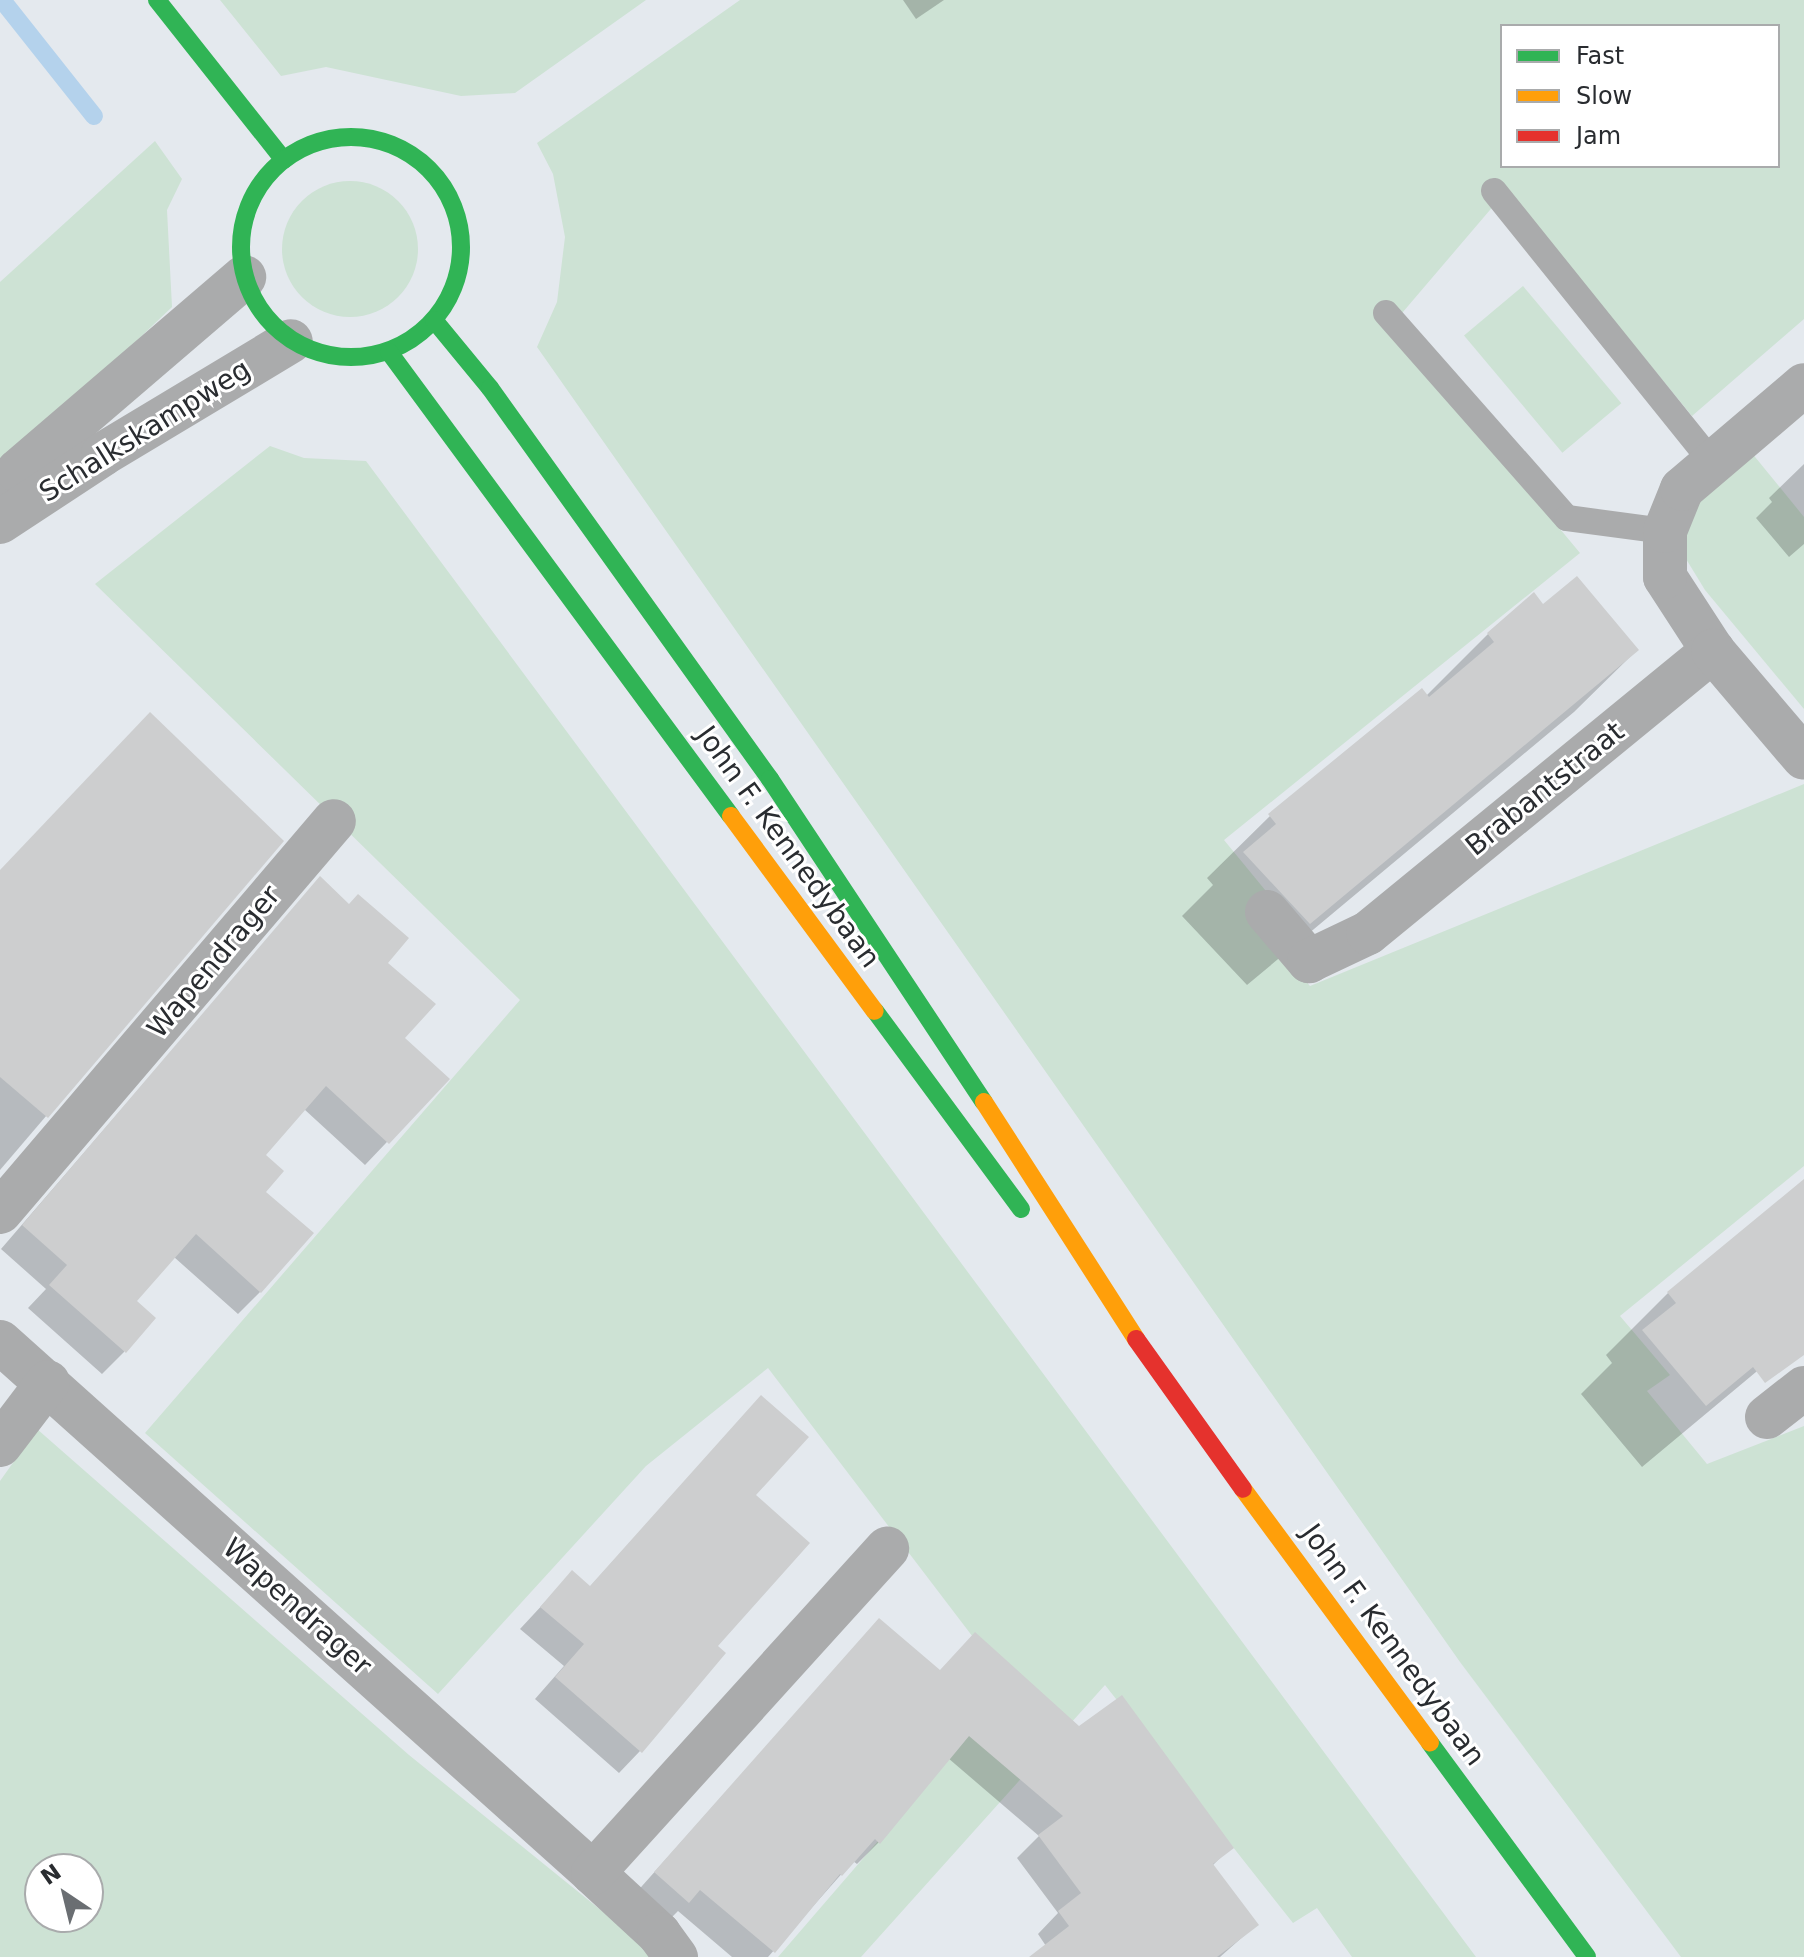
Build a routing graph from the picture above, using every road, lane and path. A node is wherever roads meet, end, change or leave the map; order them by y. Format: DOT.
graph roads {
  1 [pos="157,0"];
  2 [pos="284,160"];
  3 [pos="1494,191"];
  4 [pos="244,277"];
  5 [pos="1386,313"];
  6 [pos="434,320"];
  7 [pos="291,341"];
  8 [pos="389,352"];
  9 [pos="1804,385"];
  10 [pos="1712,462"];
  11 [pos="0,492"];
  12 [pos="0,522"];
  13 [pos="1665,531"];
  14 [pos="1713,651"];
  15 [pos="1801,749"];
  16 [pos="334,821"];
  17 [pos="1267,912"];
  18 [pos="0,1212"];
  19 [pos="1034,1226"];
  20 [pos="1072,1275"];
  21 [pos="0,1342"];
  22 [pos="1154,1367"];
  23 [pos="48,1382"];
  24 [pos="1804,1388"];
  25 [pos="1767,1417"];
  26 [pos="0,1445"];
  27 [pos="887,1549"];
  28 [pos="593,1873"];
  29 [pos="676,1957"];
  30 [pos="1587,1957"];
  1 -- 2 [label="main road"];
  2 -- 4 [label="main road"];
  2 -- 6 [label="main road"];
  3 -- 10 [label="lane"];
  4 -- 7 [label="main road"];
  4 -- 11 [label="street, Schalkskampweg"];
  5 -- 13 [label="lane"];
  6 -- 8 [label="main road"];
  6 -- 22 [label="main road, John F. Kennedybaan"];
  7 -- 8 [label="main road"];
  7 -- 12 [label="street, Schalkskampweg"];
  8 -- 19 [label="main road, John F. Kennedybaan"];
  9 -- 10 [label="street"];
  10 -- 13 [label="street"];
  13 -- 14 [label="street"];
  14 -- 15 [label="street"];
  14 -- 17 [label="street, Brabantstraat"];
  16 -- 18 [label="street, Wapendrager"];
  20 -- 22 [label="main road, John F. Kennedybaan"];
  21 -- 23 [label="street, Wapendrager"];
  22 -- 30 [label="main road, John F. Kennedybaan"];
  23 -- 26 [label="street"];
  23 -- 28 [label="street, Wapendrager"];
  24 -- 25 [label="street"];
  27 -- 28 [label="street"];
  28 -- 29 [label="street, Wapendrager"];
}
